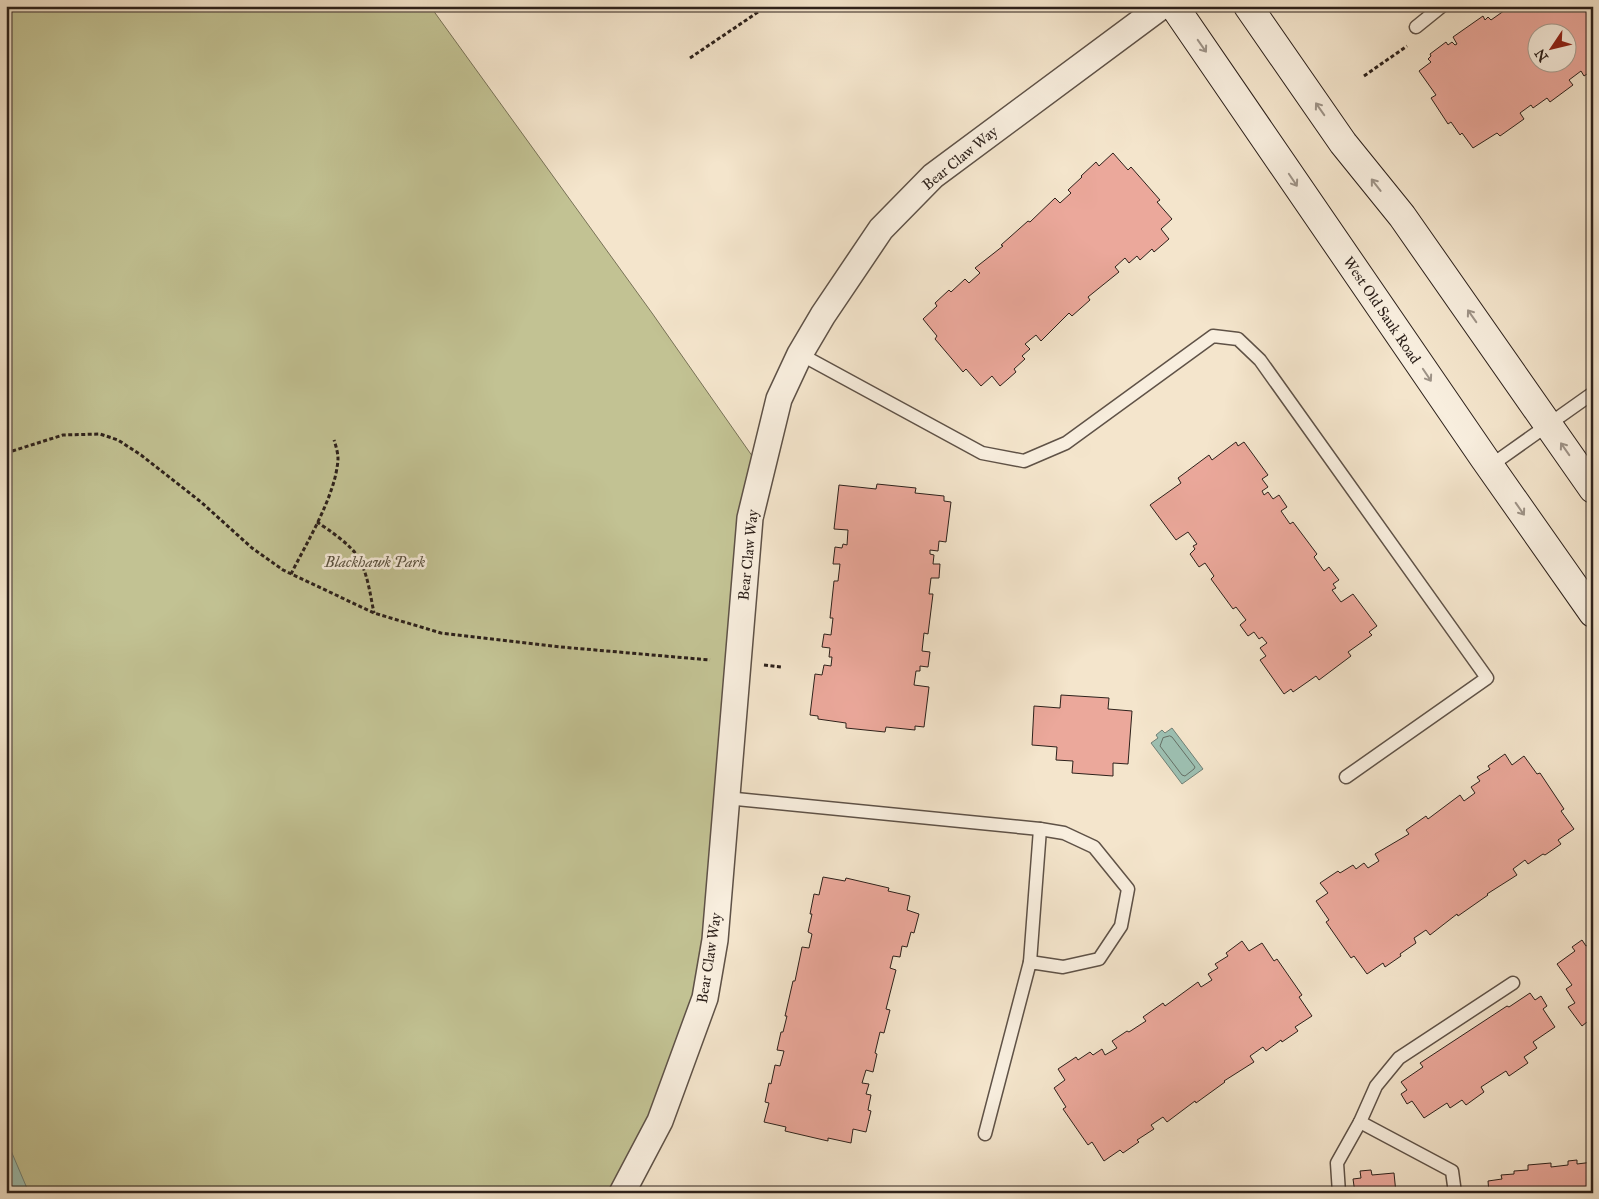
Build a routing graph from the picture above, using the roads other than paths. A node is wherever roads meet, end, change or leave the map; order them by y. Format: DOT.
graph roads {
  1 [pos="1162,6"];
  2 [pos="1174,6"];
  3 [pos="1248,6"];
  4 [pos="1442,6"];
  5 [pos="1416,26"];
  6 [pos="800,354"];
  7 [pos="1593,393"];
  8 [pos="1548,425"];
  9 [pos="1490,466"];
  10 [pos="1593,489"];
  11 [pos="1593,613"];
  12 [pos="1346,776"];
  13 [pos="726,798"];
  14 [pos="1040,828"];
  15 [pos="1030,962"];
  16 [pos="1512,983"];
  17 [pos="1360,1122"];
  18 [pos="985,1134"];
  19 [pos="622,1193"];
  20 [pos="1339,1193"];
  21 [pos="1455,1193"];
  1 -- 6 [label="street, Bear Claw Way"];
  2 -- 9 [label="street, West Old Sauk Road, one-way"];
  8 -- 3 [label="street, one-way"];
  4 -- 5 [label="lane"];
  6 -- 12 [label="lane"];
  6 -- 13 [label="street, Bear Claw Way"];
  7 -- 8 [label="lane"];
  8 -- 9 [label="lane"];
  10 -- 8 [label="street, one-way"];
  9 -- 11 [label="street, West Old Sauk Road, one-way"];
  13 -- 14 [label="lane"];
  13 -- 19 [label="street, Bear Claw Way"];
  14 -- 15 [label="lane"];
  14 -- 15 [label="lane"];
  15 -- 18 [label="lane"];
  16 -- 17 [label="lane"];
  17 -- 20 [label="lane"];
  17 -- 21 [label="lane"];
}
